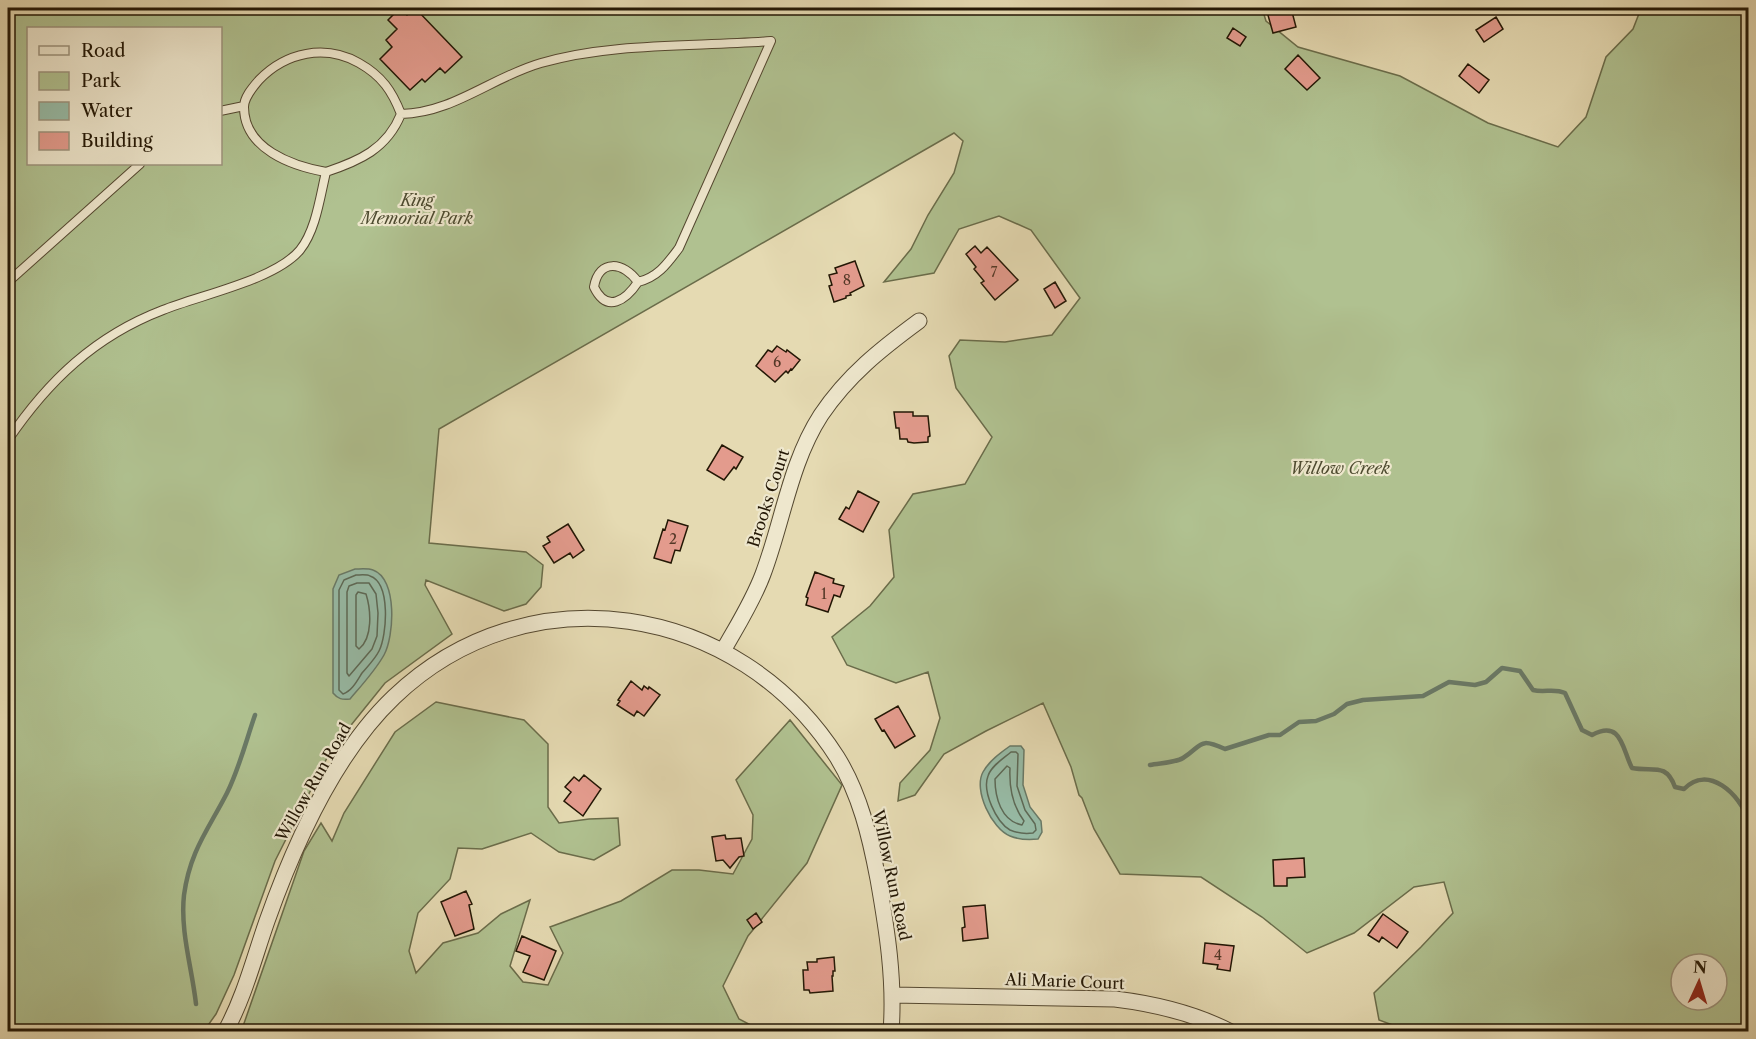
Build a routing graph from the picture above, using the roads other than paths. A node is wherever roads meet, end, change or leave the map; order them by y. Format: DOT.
graph roads {
  1 [pos="244,106"];
  2 [pos="222,111"];
  3 [pos="401,114"];
  4 [pos="139,165"];
  5 [pos="326,172"];
  6 [pos="8,282"];
  7 [pos="638,282"];
  8 [pos="919,321"];
  9 [pos="8,440"];
  10 [pos="723,651"];
  11 [pos="892,995"];
  12 [pos="225,1032"];
  13 [pos="891,1032"];
  14 [pos="1232,1032"];
  1 -- 2 [label="lane"];
  1 -- 3 [label="lane"];
  1 -- 5 [label="lane"];
  3 -- 5 [label="lane"];
  3 -- 7 [label="lane"];
  4 -- 6 [label="lane"];
  5 -- 9 [label="lane"];
  7 -- 7 [label="lane"];
  8 -- 10 [label="street, Brooks Court"];
  10 -- 11 [label="street, Willow Run Road"];
  10 -- 12 [label="street, Willow Run Road"];
  11 -- 13 [label="street, Willow Run Road"];
  11 -- 14 [label="street, Ali Marie Court"];
}
